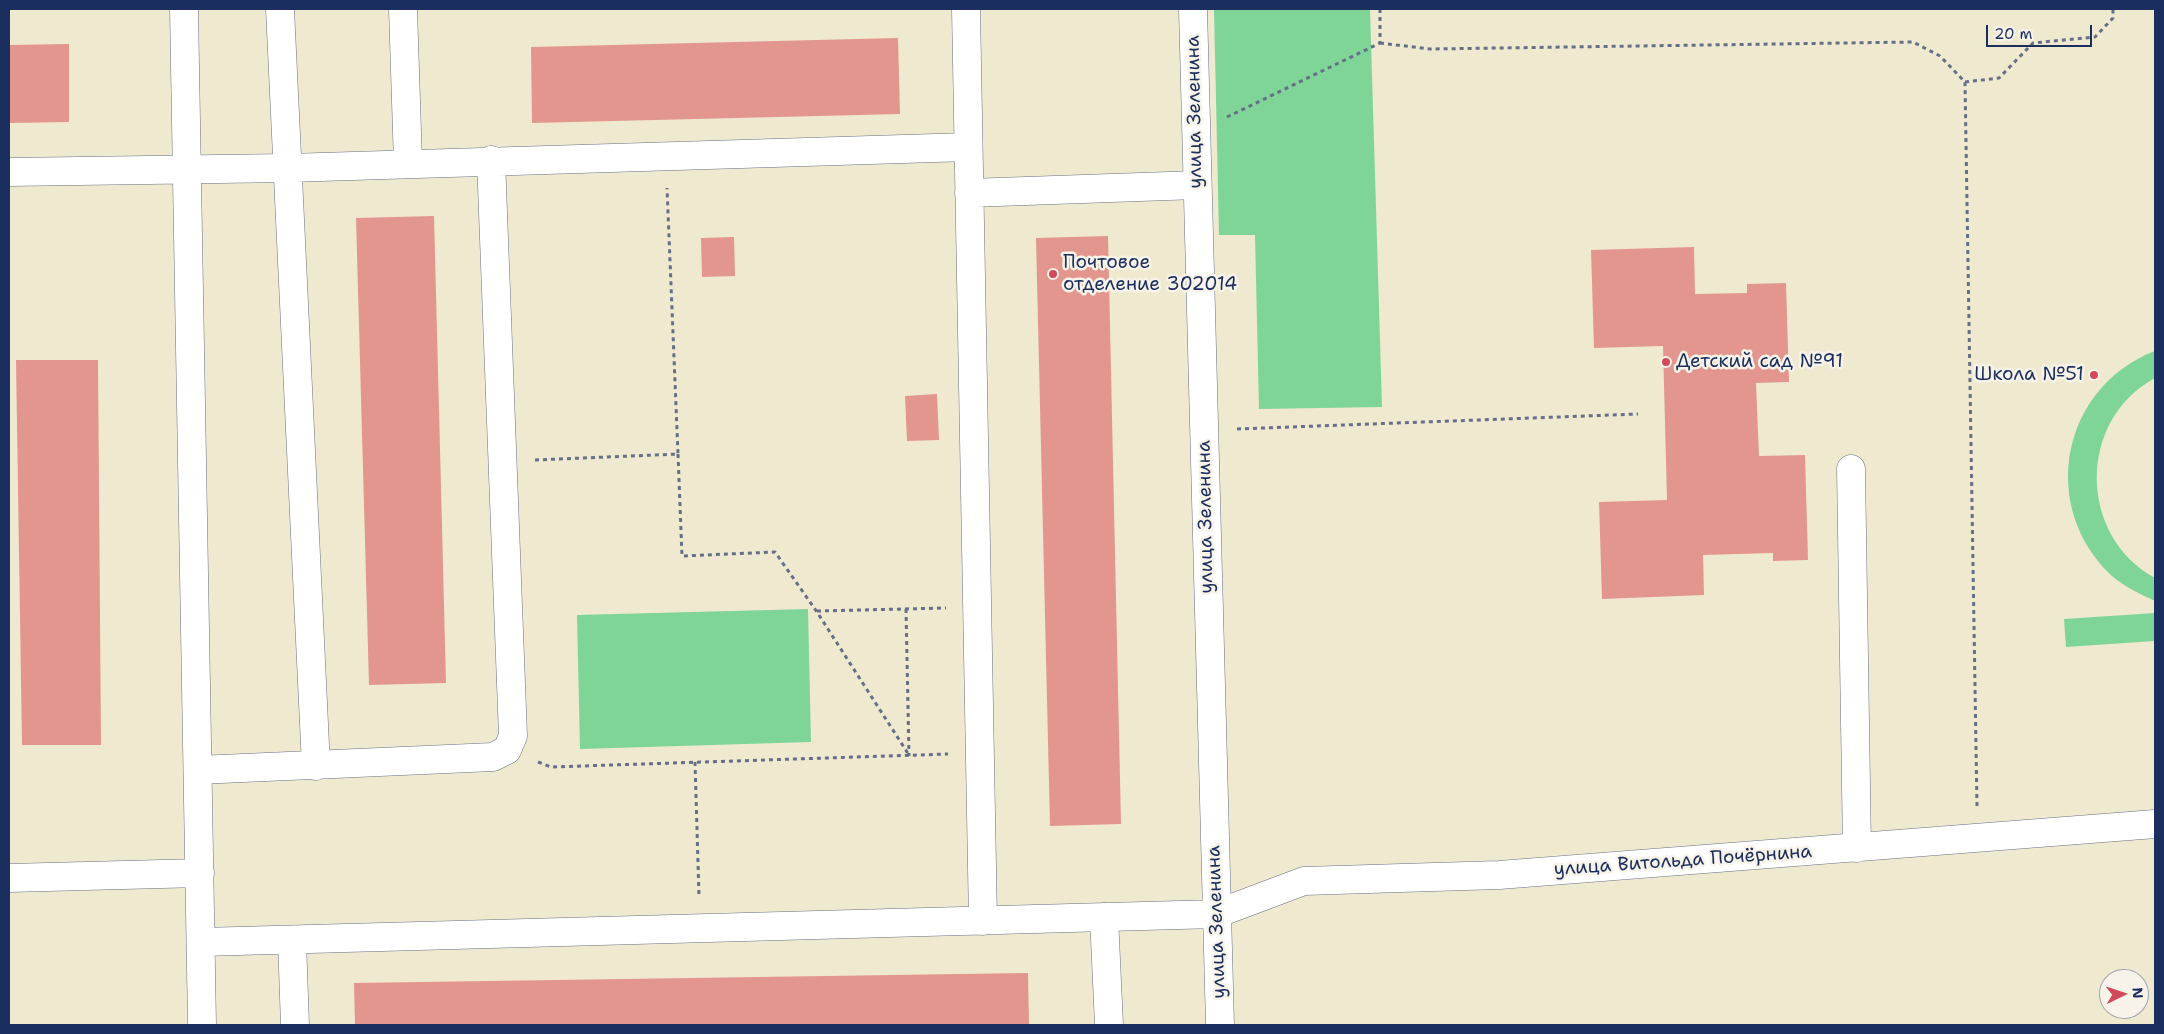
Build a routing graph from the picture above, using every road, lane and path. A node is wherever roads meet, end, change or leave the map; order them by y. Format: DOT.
graph roads {
  1 [pos="184,9"];
  2 [pos="280,9"];
  3 [pos="403,9"];
  4 [pos="966,9"];
  5 [pos="1193,9"];
  6 [pos="1380,9"];
  7 [pos="2113,9"];
  8 [pos="1380,44"];
  9 [pos="1965,82"];
  10 [pos="1196,132"];
  11 [pos="968,147"];
  12 [pos="665,155"];
  13 [pos="491,160"];
  14 [pos="408,163"];
  15 [pos="187,168"];
  16 [pos="288,168"];
  17 [pos="9,172"];
  18 [pos="1197,185"];
  19 [pos="969,193"];
  20 [pos="1638,414"];
  21 [pos="1204,431"];
  22 [pos="678,454"];
  23 [pos="502,461"];
  24 [pos="1850,469"];
  25 [pos="976,607"];
  26 [pos="906,609"];
  27 [pos="817,612"];
  28 [pos="507,750"];
  29 [pos="980,754"];
  30 [pos="909,756"];
  31 [pos="695,762"];
  32 [pos="316,766"];
  33 [pos="198,770"];
  34 [pos="2155,824"];
  35 [pos="1977,838"];
  36 [pos="1857,848"];
  37 [pos="200,873"];
  38 [pos="9,878"];
  39 [pos="1216,914"];
  40 [pos="1104,917"];
  41 [pos="983,921"];
  42 [pos="700,929"];
  43 [pos="292,941"];
  44 [pos="201,942"];
  45 [pos="202,1025"];
  46 [pos="295,1025"];
  47 [pos="1109,1025"];
  48 [pos="1220,1025"];
  1 -- 15 [label="street"];
  2 -- 16 [label="street"];
  3 -- 14 [label="street"];
  4 -- 11 [label="street"];
  5 -- 10 [label="street, улица Зеленина"];
  6 -- 8 [label="path"];
  7 -- 9 [label="path"];
  8 -- 9 [label="path"];
  8 -- 10 [label="path"];
  9 -- 35 [label="path"];
  10 -- 18 [label="street, улица Зеленина"];
  11 -- 12 [label="street"];
  11 -- 19 [label="street"];
  12 -- 13 [label="street"];
  12 -- 22 [label="path"];
  13 -- 14 [label="street"];
  13 -- 23 [label="street"];
  14 -- 16 [label="street"];
  15 -- 16 [label="street"];
  15 -- 17 [label="street"];
  15 -- 33 [label="street"];
  16 -- 32 [label="street"];
  18 -- 19 [label="street"];
  18 -- 21 [label="street, улица Зеленина"];
  19 -- 25 [label="street"];
  20 -- 21 [label="path"];
  21 -- 39 [label="street, улица Зеленина"];
  22 -- 23 [label="path"];
  22 -- 27 [label="path"];
  23 -- 28 [label="street"];
  24 -- 36 [label="street"];
  25 -- 26 [label="path"];
  25 -- 29 [label="street"];
  26 -- 27 [label="path"];
  26 -- 30 [label="path"];
  27 -- 30 [label="path"];
  28 -- 31 [label="path"];
  28 -- 32 [label="street"];
  29 -- 30 [label="path"];
  29 -- 41 [label="street"];
  30 -- 31 [label="path"];
  31 -- 42 [label="path"];
  32 -- 33 [label="street"];
  33 -- 37 [label="street"];
  34 -- 35 [label="street, улица Витольда Почёрнина"];
  35 -- 36 [label="street, улица Витольда Почёрнина"];
  36 -- 39 [label="street, улица Витольда Почёрнина"];
  37 -- 38 [label="street"];
  37 -- 44 [label="street"];
  39 -- 40 [label="street, улица Витольда Почёрнина"];
  39 -- 48 [label="street, улица Зеленина"];
  40 -- 41 [label="street, улица Витольда Почёрнина"];
  40 -- 47 [label="street"];
  41 -- 42 [label="street, улица Витольда Почёрнина"];
  42 -- 43 [label="street, улица Витольда Почёрнина"];
  43 -- 44 [label="street, улица Витольда Почёрнина"];
  43 -- 46 [label="street"];
  44 -- 45 [label="street"];
}
